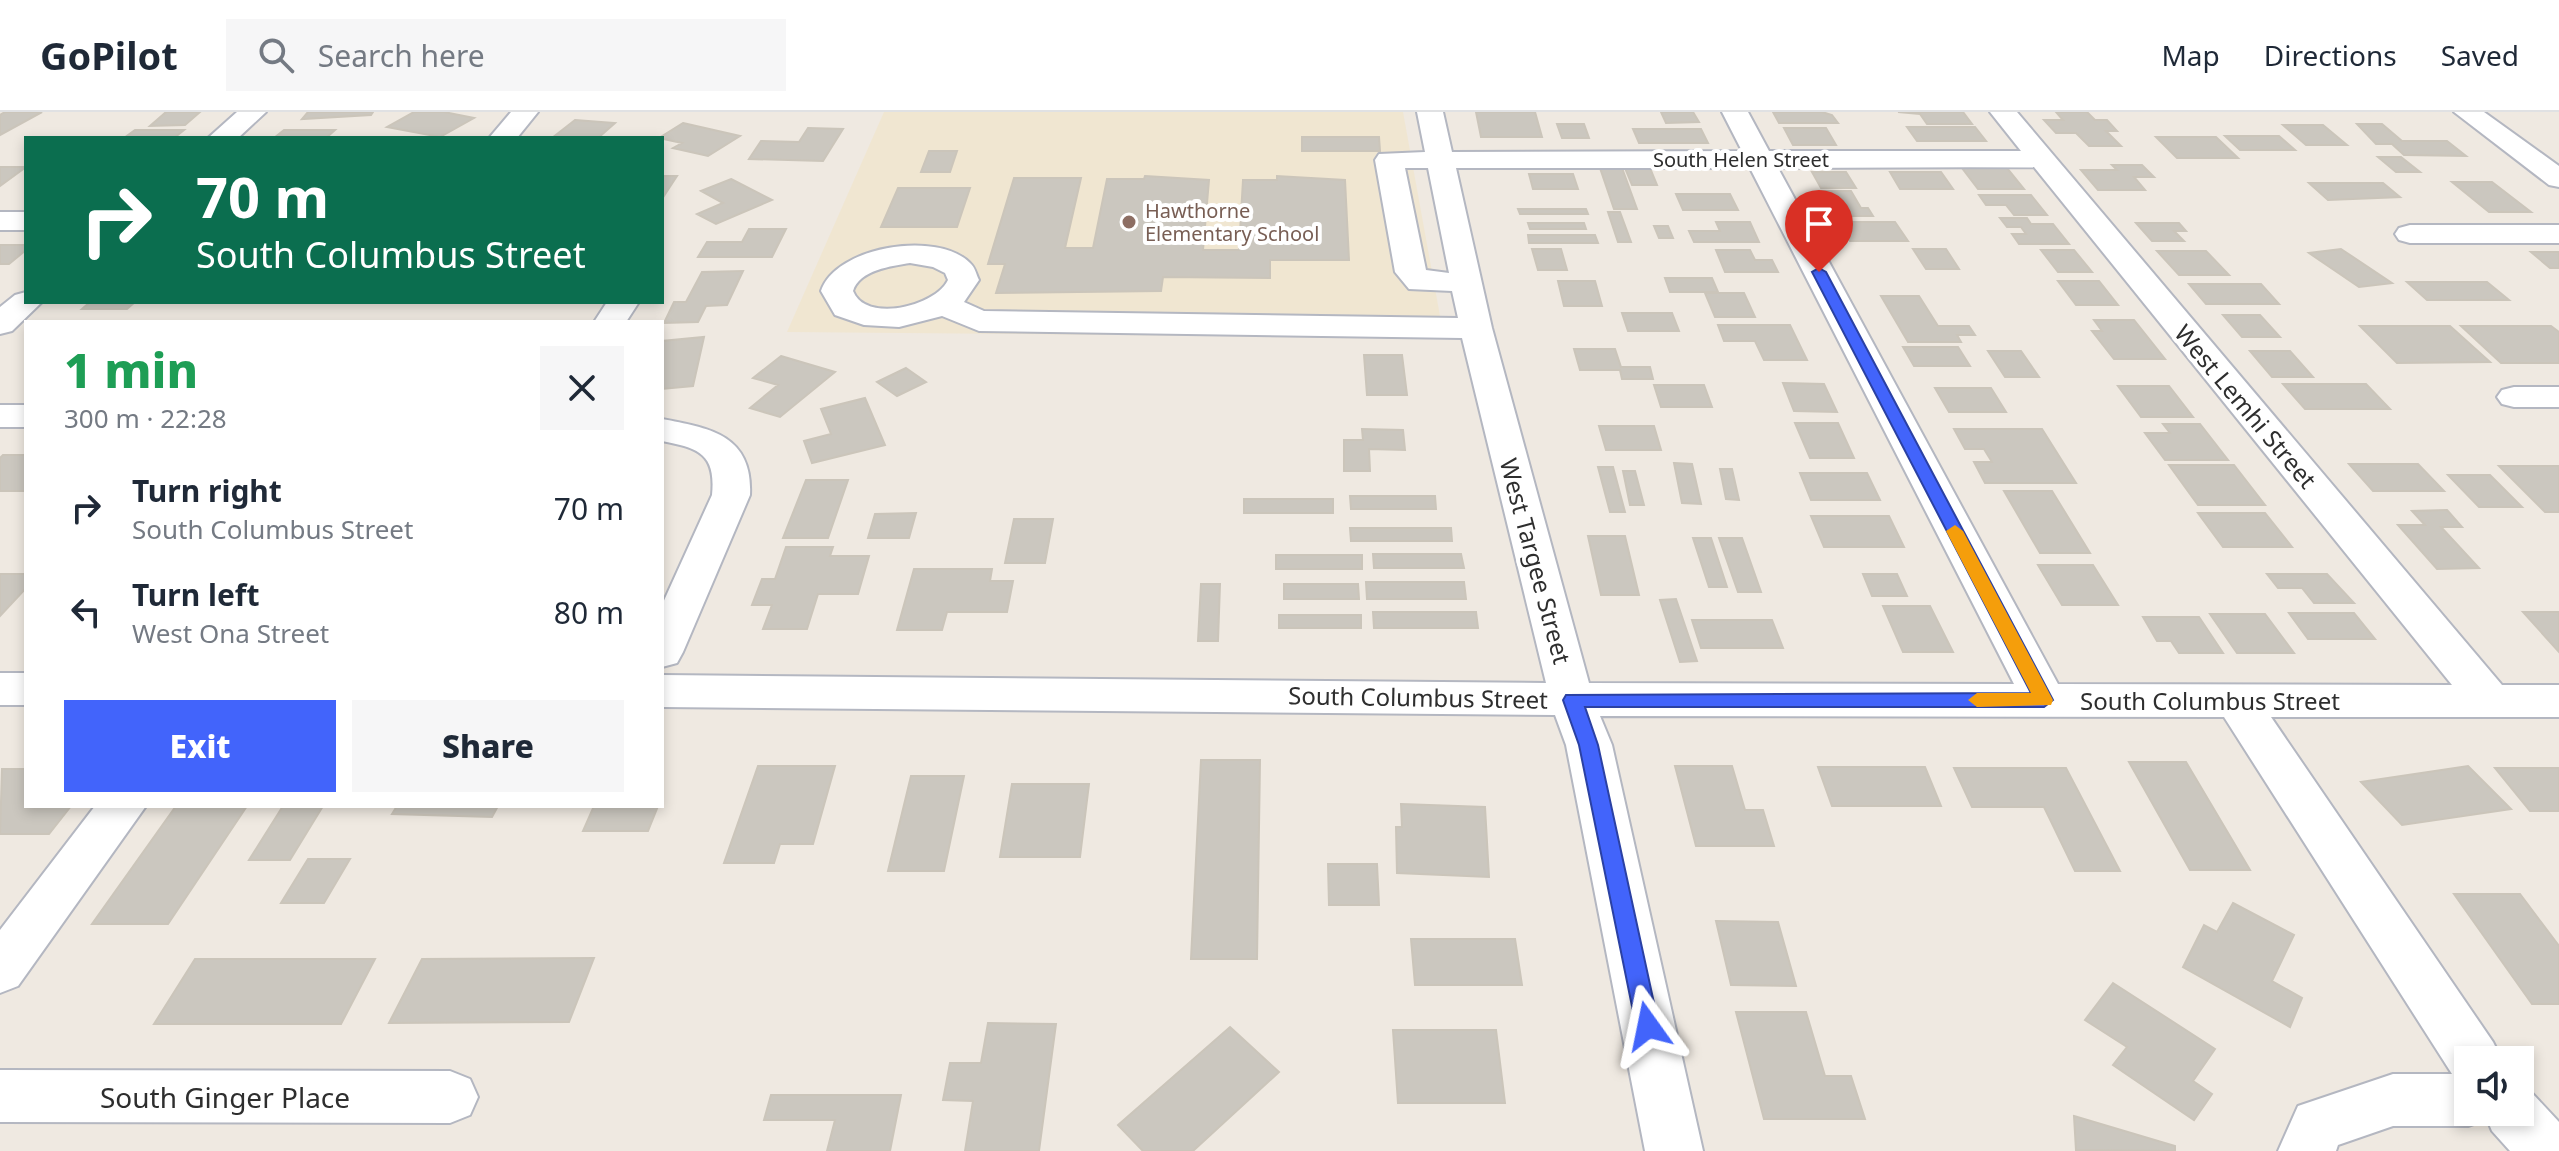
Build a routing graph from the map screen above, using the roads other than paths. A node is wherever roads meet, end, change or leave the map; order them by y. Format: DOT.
graph roads {
  1 [pos="253,112"];
  2 [pos="525,112"];
  3 [pos="1430,112"];
  4 [pos="1735,112"];
  5 [pos="2003,112"];
  6 [pos="2467,112"];
  7 [pos="224,136"];
  8 [pos="505,136"];
  9 [pos="1440,159"];
  10 [pos="1760,159"];
  11 [pos="2042,159"];
  12 [pos="2559,179"];
  13 [pos="0,221"];
  14 [pos="24,221"];
  15 [pos="2410,234"];
  16 [pos="2559,234"];
  17 [pos="24,304"];
  18 [pos="944,305"];
  19 [pos="0,324"];
  20 [pos="1476,328"];
  21 [pos="2514,397"];
  22 [pos="2559,397"];
  23 [pos="0,416"];
  24 [pos="24,416"];
  25 [pos="664,431"];
  26 [pos="664,647"];
  27 [pos="0,689"];
  28 [pos="24,689"];
  29 [pos="664,691"];
  30 [pos="1572,700"];
  31 [pos="2044,700"];
  32 [pos="2236,700"];
  33 [pos="2490,701"];
  34 [pos="2559,701"];
  35 [pos="121,808"];
  36 [pos="0,970"];
  37 [pos="2465,1046"];
  38 [pos="0,1096"];
  39 [pos="450,1097"];
  40 [pos="2454,1100"];
  41 [pos="2525,1126"];
  42 [pos="1674,1151"];
  43 [pos="2307,1151"];
  44 [pos="2548,1151"];
  1 -- 7 [label="street"];
  2 -- 8 [label="street"];
  3 -- 9 [label="street, West Targee Street"];
  4 -- 10 [label="street"];
  5 -- 11 [label="street, West Lemhi Street"];
  6 -- 12 [label="street"];
  9 -- 10 [label="street, South Helen Street"];
  9 -- 20 [label="street, West Targee Street"];
  10 -- 11 [label="street, South Helen Street"];
  10 -- 31 [label="street"];
  11 -- 33 [label="street, West Lemhi Street"];
  13 -- 14 [label="street"];
  15 -- 16 [label="street"];
  17 -- 19 [label="street"];
  18 -- 20 [label="street"];
  20 -- 30 [label="street, West Targee Street"];
  21 -- 22 [label="street"];
  23 -- 24 [label="street"];
  25 -- 26 [label="street"];
  27 -- 28 [label="street"];
  29 -- 30 [label="street, South Columbus Street"];
  30 -- 31 [label="street, South Columbus Street"];
  30 -- 42 [label="street, West Targee Street"];
  31 -- 32 [label="street, South Columbus Street"];
  32 -- 33 [label="street, South Columbus Street"];
  32 -- 37 [label="street"];
  33 -- 34 [label="street, South Columbus Street"];
  35 -- 36 [label="street"];
  38 -- 39 [label="street, South Ginger Place"];
  40 -- 43 [label="street"];
  41 -- 44 [label="street"];
}
